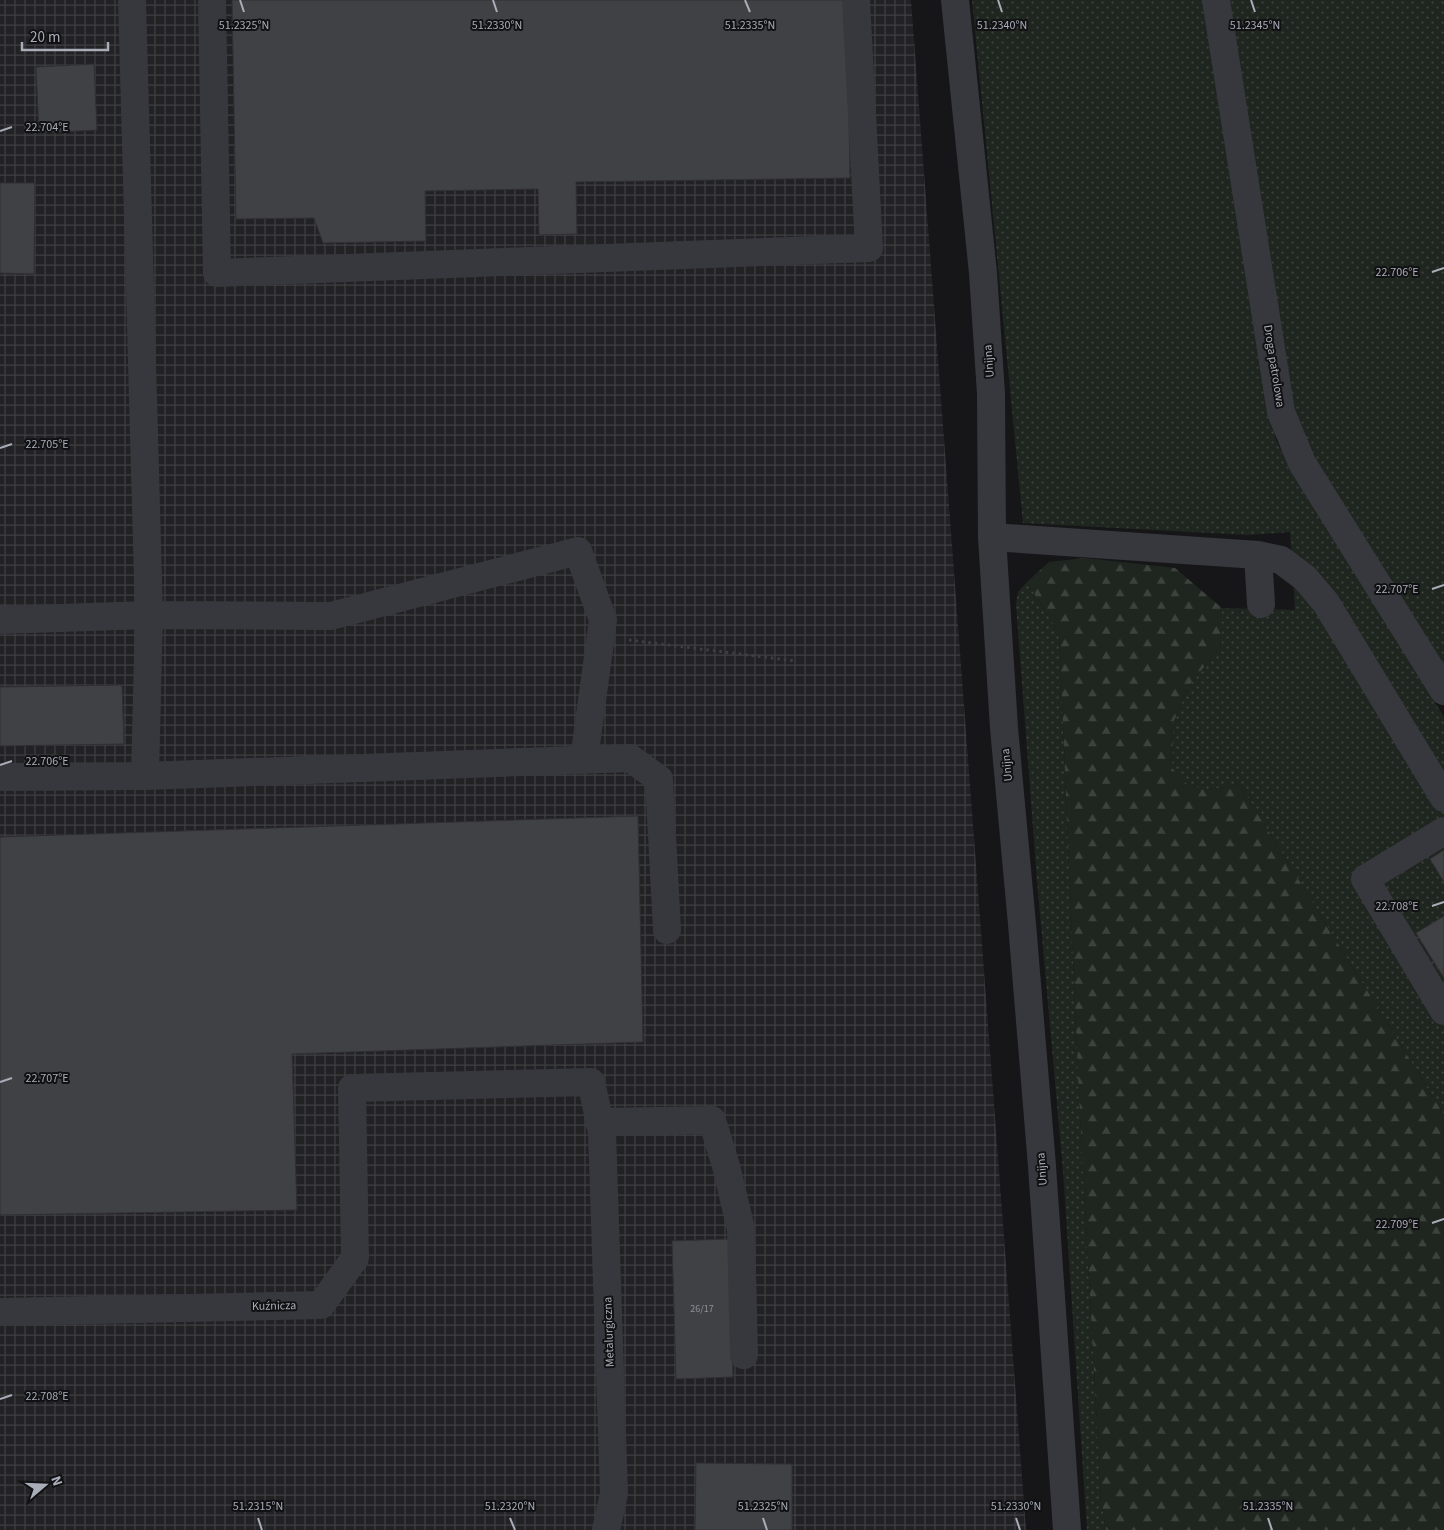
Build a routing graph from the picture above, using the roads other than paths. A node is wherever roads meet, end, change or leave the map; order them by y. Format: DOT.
graph roads {
  1 [pos="132,0"];
  2 [pos="212,0"];
  3 [pos="856,0"];
  4 [pos="955,0"];
  5 [pos="1216,0"];
  6 [pos="992,537"];
  7 [pos="1258,555"];
  8 [pos="1261,604"];
  9 [pos="149,615"];
  10 [pos="0,620"];
  11 [pos="1444,691"];
  12 [pos="584,759"];
  13 [pos="145,776"];
  14 [pos="0,777"];
  15 [pos="1444,798"];
  16 [pos="1444,830"];
  17 [pos="666,930"];
  18 [pos="1444,1011"];
  19 [pos="352,1088"];
  20 [pos="601,1127"];
  21 [pos="0,1312"];
  22 [pos="744,1355"];
  23 [pos="606,1530"];
  24 [pos="1067,1530"];
  1 -- 9 [label="street"];
  2 -- 3 [label="street"];
  4 -- 6 [label="street, Unijna"];
  5 -- 11 [label="street, Droga patrolowa"];
  6 -- 7 [label="street"];
  6 -- 24 [label="street, Unijna"];
  7 -- 8 [label="street"];
  7 -- 15 [label="street"];
  9 -- 10 [label="street"];
  9 -- 12 [label="street"];
  9 -- 13 [label="street"];
  12 -- 13 [label="street"];
  12 -- 17 [label="street"];
  13 -- 14 [label="street"];
  16 -- 18 [label="street"];
  19 -- 20 [label="street, Metalurgiczna"];
  19 -- 21 [label="street, Kuźnicza"];
  20 -- 22 [label="street"];
  20 -- 23 [label="street, Metalurgiczna"];
}
